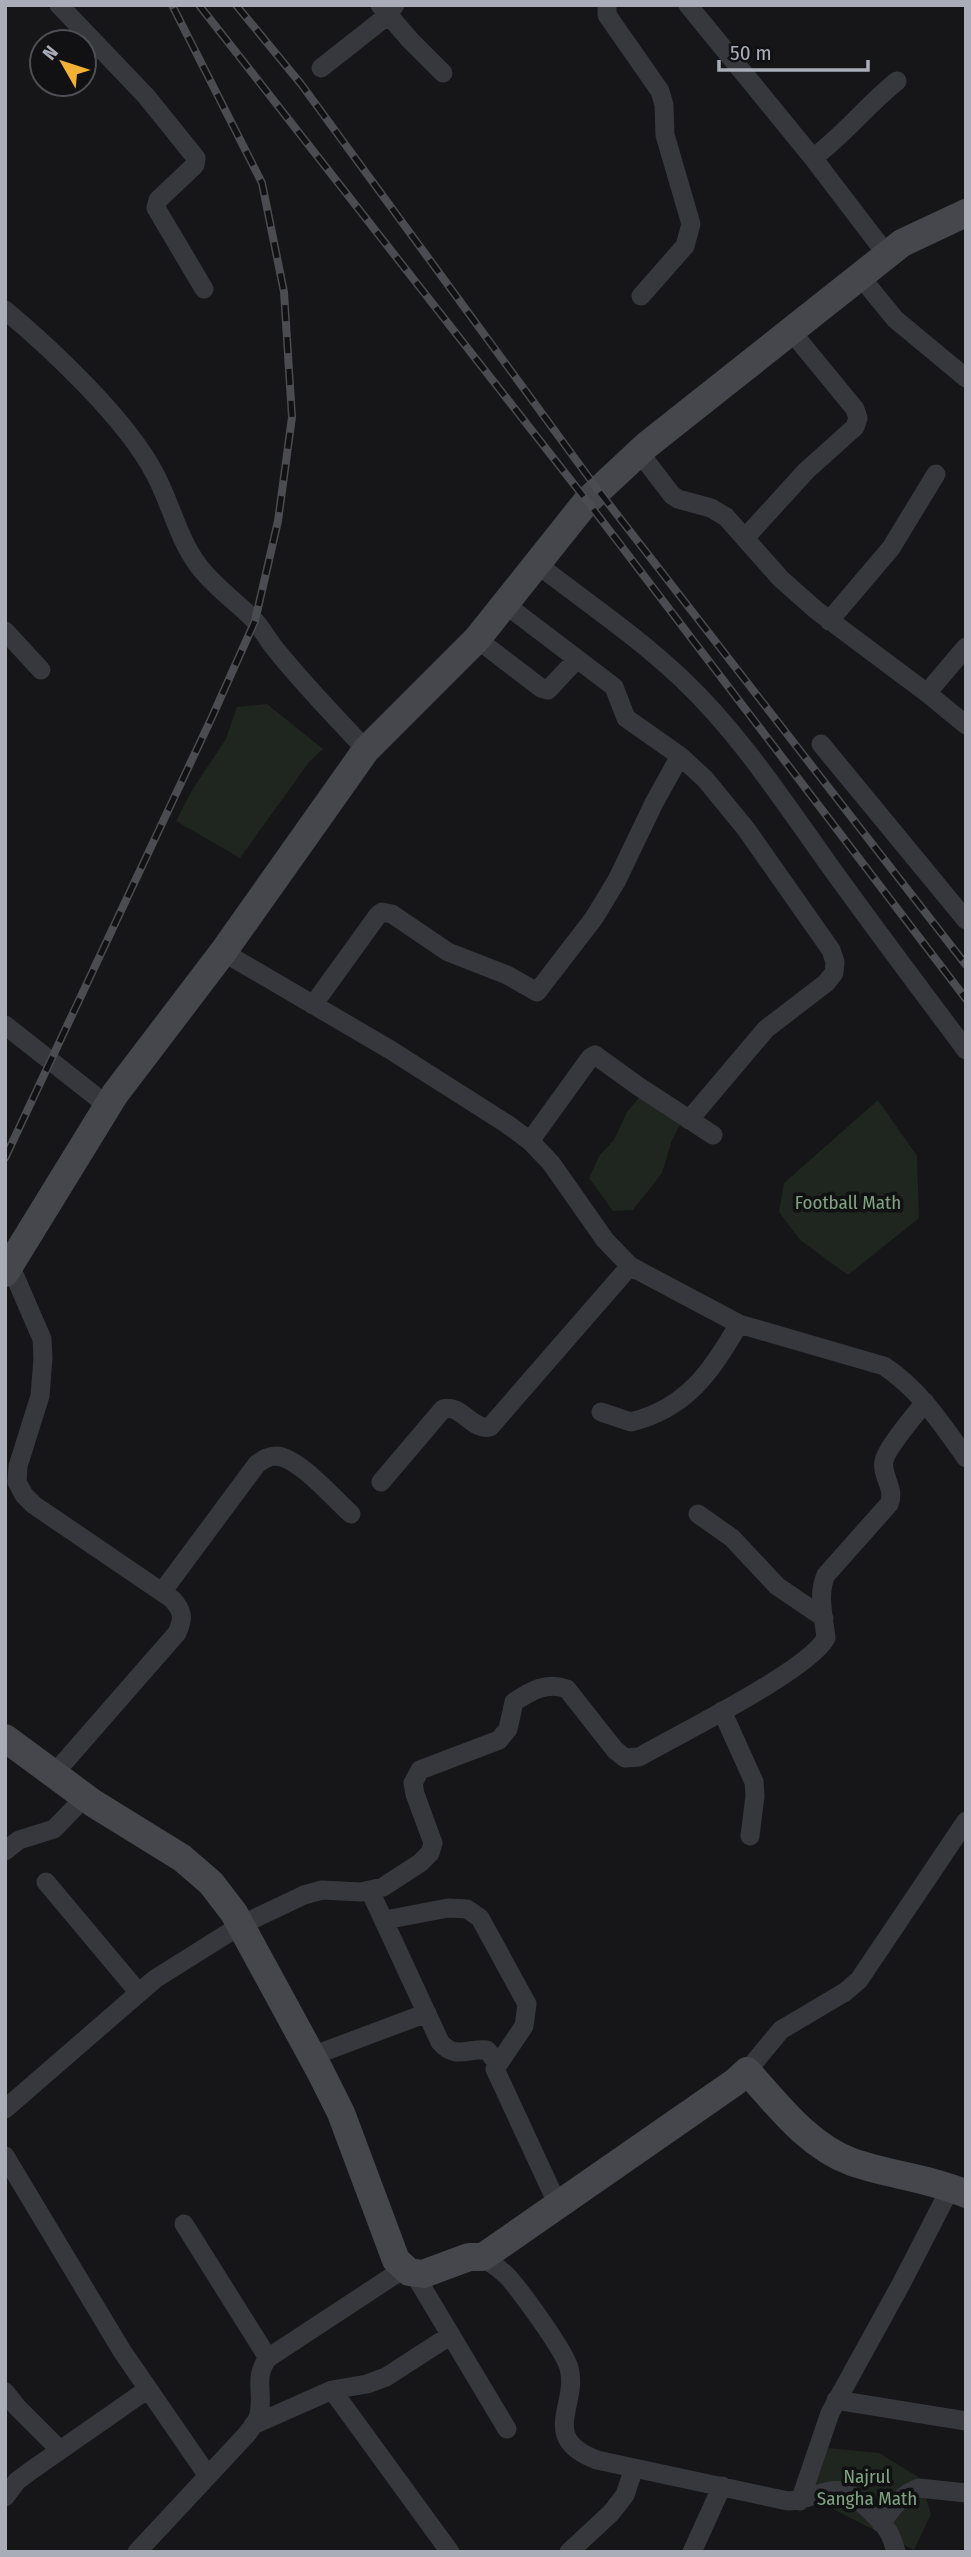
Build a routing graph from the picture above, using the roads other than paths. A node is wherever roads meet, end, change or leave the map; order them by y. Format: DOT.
graph roads {
  1 [pos="59,5"];
  2 [pos="607,5"];
  3 [pos="688,5"];
  4 [pos="387,9"];
  5 [pos="321,68"];
  6 [pos="443,72"];
  7 [pos="897,81"];
  8 [pos="813,158"];
  9 [pos="966,213"];
  10 [pos="887,255"];
  11 [pos="860,276"];
  12 [pos="204,289"];
  13 [pos="641,296"];
  14 [pos="6,313"];
  15 [pos="791,331"];
  16 [pos="966,379"];
  17 [pos="639,452"];
  18 [pos="936,474"];
  19 [pos="745,538"];
  20 [pos="537,564"];
  21 [pos="505,604"];
  22 [pos="830,621"];
  23 [pos="5,631"];
  24 [pos="477,639"];
  25 [pos="966,648"];
  26 [pos="577,659"];
  27 [pos="41,670"];
  28 [pos="928,693"];
  29 [pos="966,725"];
  30 [pos="821,744"];
  31 [pos="366,750"];
  32 [pos="680,756"];
  33 [pos="966,920"];
  34 [pos="223,952"];
  35 [pos="313,1005"];
  36 [pos="5,1025"];
  37 [pos="966,1049"];
  38 [pos="108,1106"];
  39 [pos="689,1120"];
  40 [pos="713,1135"];
  41 [pos="530,1141"];
  42 [pos="630,1266"];
  43 [pos="8,1269"];
  44 [pos="738,1325"];
  45 [pos="925,1402"];
  46 [pos="601,1412"];
  47 [pos="966,1458"];
  48 [pos="380,1482"];
  49 [pos="351,1514"];
  50 [pos="698,1514"];
  51 [pos="162,1592"];
  52 [pos="824,1618"];
  53 [pos="722,1710"];
  54 [pos="5,1738"];
  55 [pos="53,1775"];
  56 [pos="85,1797"];
  57 [pos="966,1821"];
  58 [pos="750,1836"];
  59 [pos="5,1851"];
  60 [pos="46,1882"];
  61 [pos="370,1891"];
  62 [pos="385,1920"];
  63 [pos="241,1925"];
  64 [pos="139,1993"];
  65 [pos="427,2013"];
  66 [pos="312,2056"];
  67 [pos="497,2063"];
  68 [pos="747,2071"];
  69 [pos="5,2109"];
  70 [pos="5,2156"];
  71 [pos="958,2190"];
  72 [pos="558,2205"];
  73 [pos="184,2224"];
  74 [pos="483,2257"];
  75 [pos="409,2270"];
  76 [pos="451,2335"];
  77 [pos="268,2358"];
  78 [pos="148,2389"];
  79 [pos="332,2389"];
  80 [pos="5,2392"];
  81 [pos="836,2400"];
  82 [pos="966,2421"];
  83 [pos="253,2425"];
  84 [pos="507,2429"];
  85 [pos="60,2450"];
  86 [pos="634,2468"];
  87 [pos="208,2476"];
  88 [pos="722,2486"];
  89 [pos="966,2493"];
  90 [pos="5,2497"];
  91 [pos="800,2501"];
  92 [pos="881,2523"];
  93 [pos="137,2552"];
  94 [pos="450,2552"];
  95 [pos="569,2552"];
  96 [pos="692,2552"];
  97 [pos="896,2552"];
  1 -- 12 [label="street"];
  2 -- 13 [label="street"];
  3 -- 8 [label="street"];
  4 -- 5 [label="street"];
  4 -- 6 [label="street"];
  7 -- 8 [label="street"];
  8 -- 10 [label="street"];
  9 -- 10 [label="main road"];
  10 -- 11 [label="main road"];
  11 -- 15 [label="main road"];
  11 -- 16 [label="street"];
  14 -- 31 [label="street"];
  15 -- 17 [label="main road"];
  15 -- 19 [label="street"];
  17 -- 19 [label="street"];
  17 -- 20 [label="main road"];
  18 -- 22 [label="street"];
  19 -- 22 [label="street"];
  20 -- 21 [label="main road"];
  20 -- 37 [label="street"];
  21 -- 24 [label="main road"];
  21 -- 26 [label="street"];
  22 -- 28 [label="street"];
  23 -- 27 [label="street"];
  24 -- 26 [label="street"];
  24 -- 31 [label="main road"];
  25 -- 28 [label="street"];
  26 -- 32 [label="street"];
  28 -- 29 [label="street"];
  30 -- 33 [label="street"];
  31 -- 34 [label="main road"];
  32 -- 35 [label="street"];
  32 -- 39 [label="street"];
  34 -- 35 [label="street"];
  34 -- 38 [label="main road"];
  35 -- 41 [label="street"];
  36 -- 38 [label="street"];
  38 -- 43 [label="main road"];
  39 -- 40 [label="street"];
  39 -- 41 [label="street"];
  41 -- 42 [label="street"];
  42 -- 44 [label="street"];
  42 -- 48 [label="street"];
  43 -- 51 [label="street"];
  44 -- 45 [label="street"];
  44 -- 46 [label="street"];
  45 -- 47 [label="street"];
  45 -- 52 [label="street"];
  49 -- 51 [label="street"];
  50 -- 52 [label="street"];
  51 -- 55 [label="street"];
  52 -- 53 [label="street"];
  53 -- 58 [label="street"];
  53 -- 61 [label="street"];
  54 -- 55 [label="main road"];
  55 -- 56 [label="main road"];
  56 -- 59 [label="street"];
  56 -- 63 [label="main road"];
  57 -- 68 [label="street"];
  60 -- 64 [label="street"];
  61 -- 62 [label="street"];
  61 -- 63 [label="street"];
  62 -- 65 [label="street"];
  62 -- 67 [label="street"];
  63 -- 64 [label="street"];
  63 -- 66 [label="main road"];
  64 -- 69 [label="street"];
  65 -- 66 [label="street"];
  65 -- 67 [label="street"];
  66 -- 75 [label="main road"];
  67 -- 72 [label="street"];
  68 -- 71 [label="main road"];
  68 -- 72 [label="main road"];
  70 -- 78 [label="street"];
  71 -- 81 [label="street"];
  72 -- 74 [label="main road"];
  73 -- 77 [label="street"];
  74 -- 75 [label="main road"];
  74 -- 86 [label="street"];
  75 -- 76 [label="street"];
  75 -- 77 [label="street"];
  76 -- 79 [label="street"];
  76 -- 84 [label="street"];
  77 -- 83 [label="street"];
  78 -- 85 [label="street"];
  78 -- 87 [label="street"];
  79 -- 83 [label="street"];
  79 -- 94 [label="street"];
  80 -- 85 [label="street"];
  81 -- 82 [label="street"];
  81 -- 91 [label="street"];
  83 -- 87 [label="street"];
  85 -- 90 [label="street"];
  86 -- 88 [label="street"];
  86 -- 95 [label="street"];
  87 -- 93 [label="street"];
  88 -- 91 [label="street"];
  88 -- 96 [label="street"];
  89 -- 92 [label="street"];
  91 -- 92 [label="street"];
  92 -- 97 [label="street"];
}
